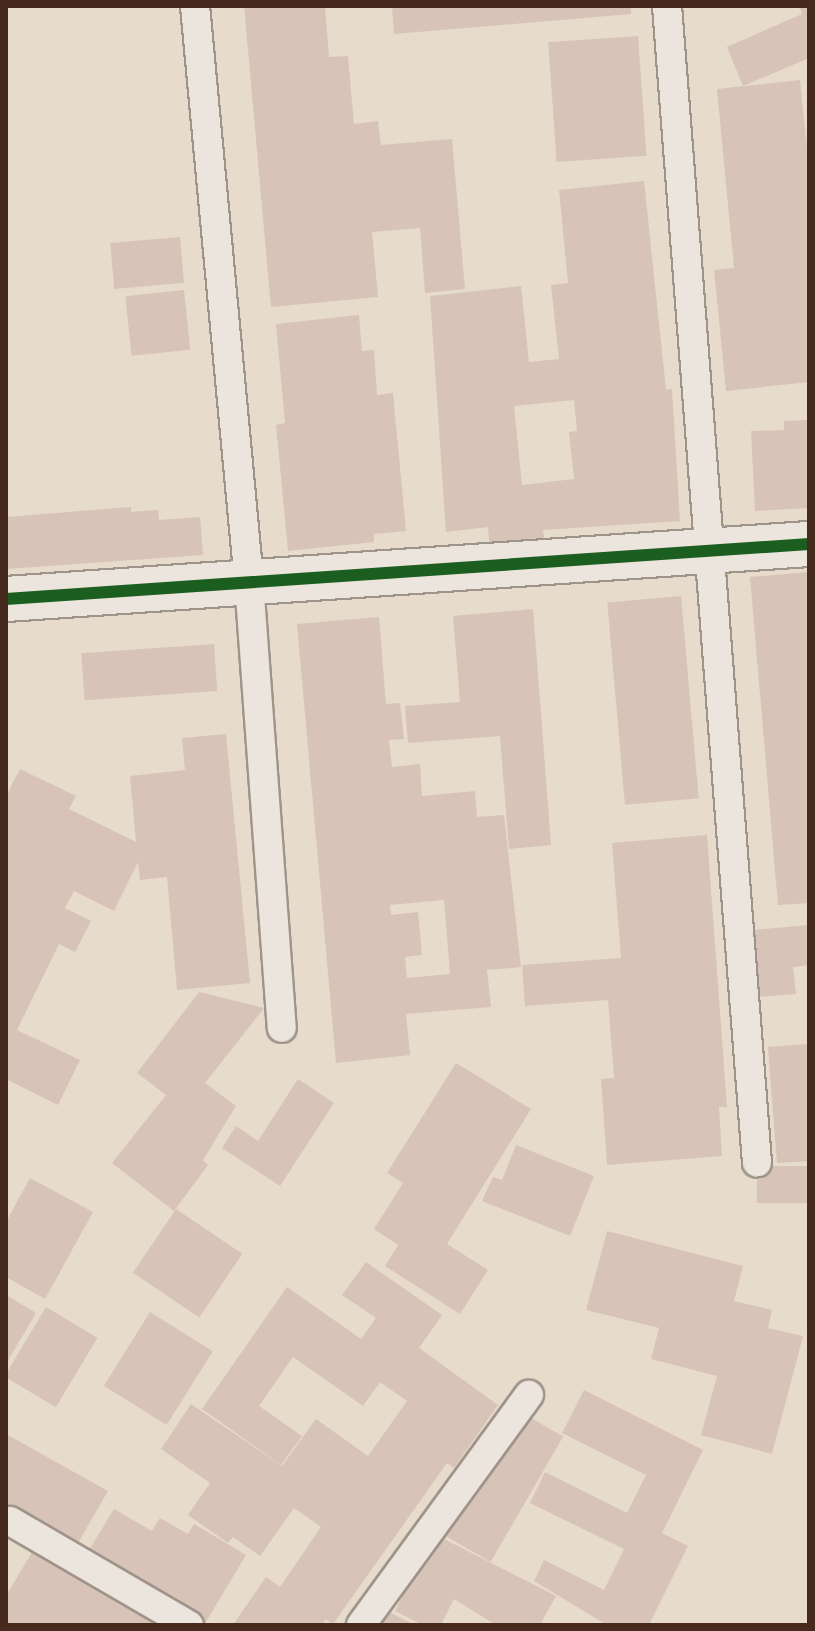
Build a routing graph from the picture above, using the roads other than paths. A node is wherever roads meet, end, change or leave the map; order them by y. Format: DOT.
graph roads {
  1 [pos="195,6"];
  2 [pos="667,6"];
  3 [pos="809,544"];
  4 [pos="712,550"];
  5 [pos="249,582"];
  6 [pos="6,599"];
  7 [pos="282,1028"];
  8 [pos="757,1163"];
  9 [pos="529,1395"];
  10 [pos="10,1521"];
  11 [pos="189,1625"];
  12 [pos="361,1625"];
  1 -- 5 [label="lane"];
  2 -- 4 [label="lane"];
  3 -- 4 [label="street"];
  4 -- 5 [label="street"];
  4 -- 8 [label="lane"];
  5 -- 6 [label="street"];
  5 -- 7 [label="lane"];
  9 -- 12 [label="lane"];
  10 -- 11 [label="lane"];
}
